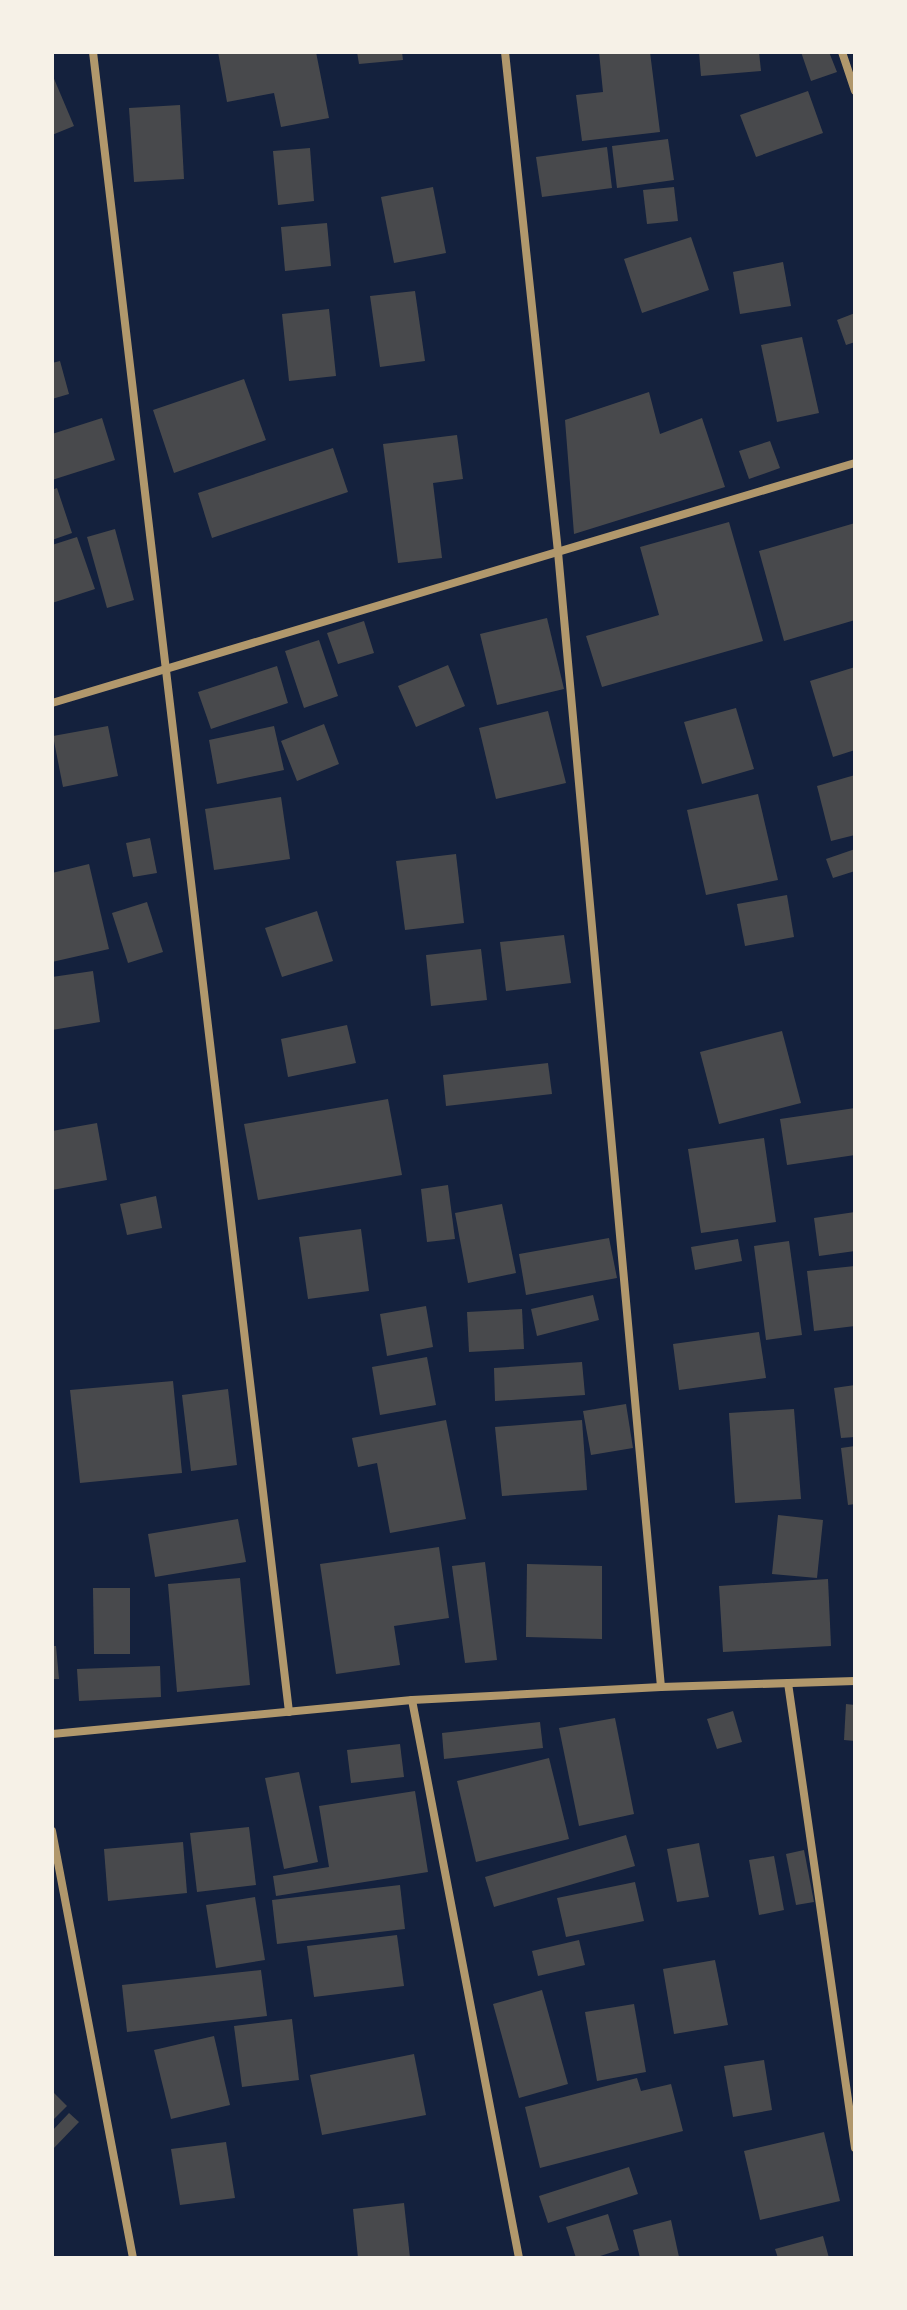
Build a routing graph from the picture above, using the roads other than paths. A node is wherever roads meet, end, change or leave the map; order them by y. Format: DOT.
graph roads {
  1 [pos="93,52"];
  2 [pos="505,52"];
  3 [pos="842,52"];
  4 [pos="855,91"];
  5 [pos="855,463"];
  6 [pos="558,552"];
  7 [pos="167,670"];
  8 [pos="52,703"];
  9 [pos="855,1681"];
  10 [pos="788,1683"];
  11 [pos="661,1687"];
  12 [pos="412,1700"];
  13 [pos="289,1712"];
  14 [pos="52,1734"];
  15 [pos="52,1831"];
  16 [pos="855,2148"];
  17 [pos="133,2258"];
  18 [pos="519,2258"];
  1 -- 7 [label="street"];
  2 -- 6 [label="street"];
  3 -- 4 [label="street"];
  5 -- 6 [label="street"];
  6 -- 7 [label="street"];
  6 -- 11 [label="street"];
  7 -- 8 [label="street"];
  7 -- 13 [label="street"];
  9 -- 10 [label="street"];
  10 -- 11 [label="street"];
  10 -- 16 [label="street"];
  11 -- 12 [label="street"];
  12 -- 13 [label="street"];
  12 -- 18 [label="street"];
  13 -- 14 [label="street"];
  15 -- 17 [label="street"];
}
